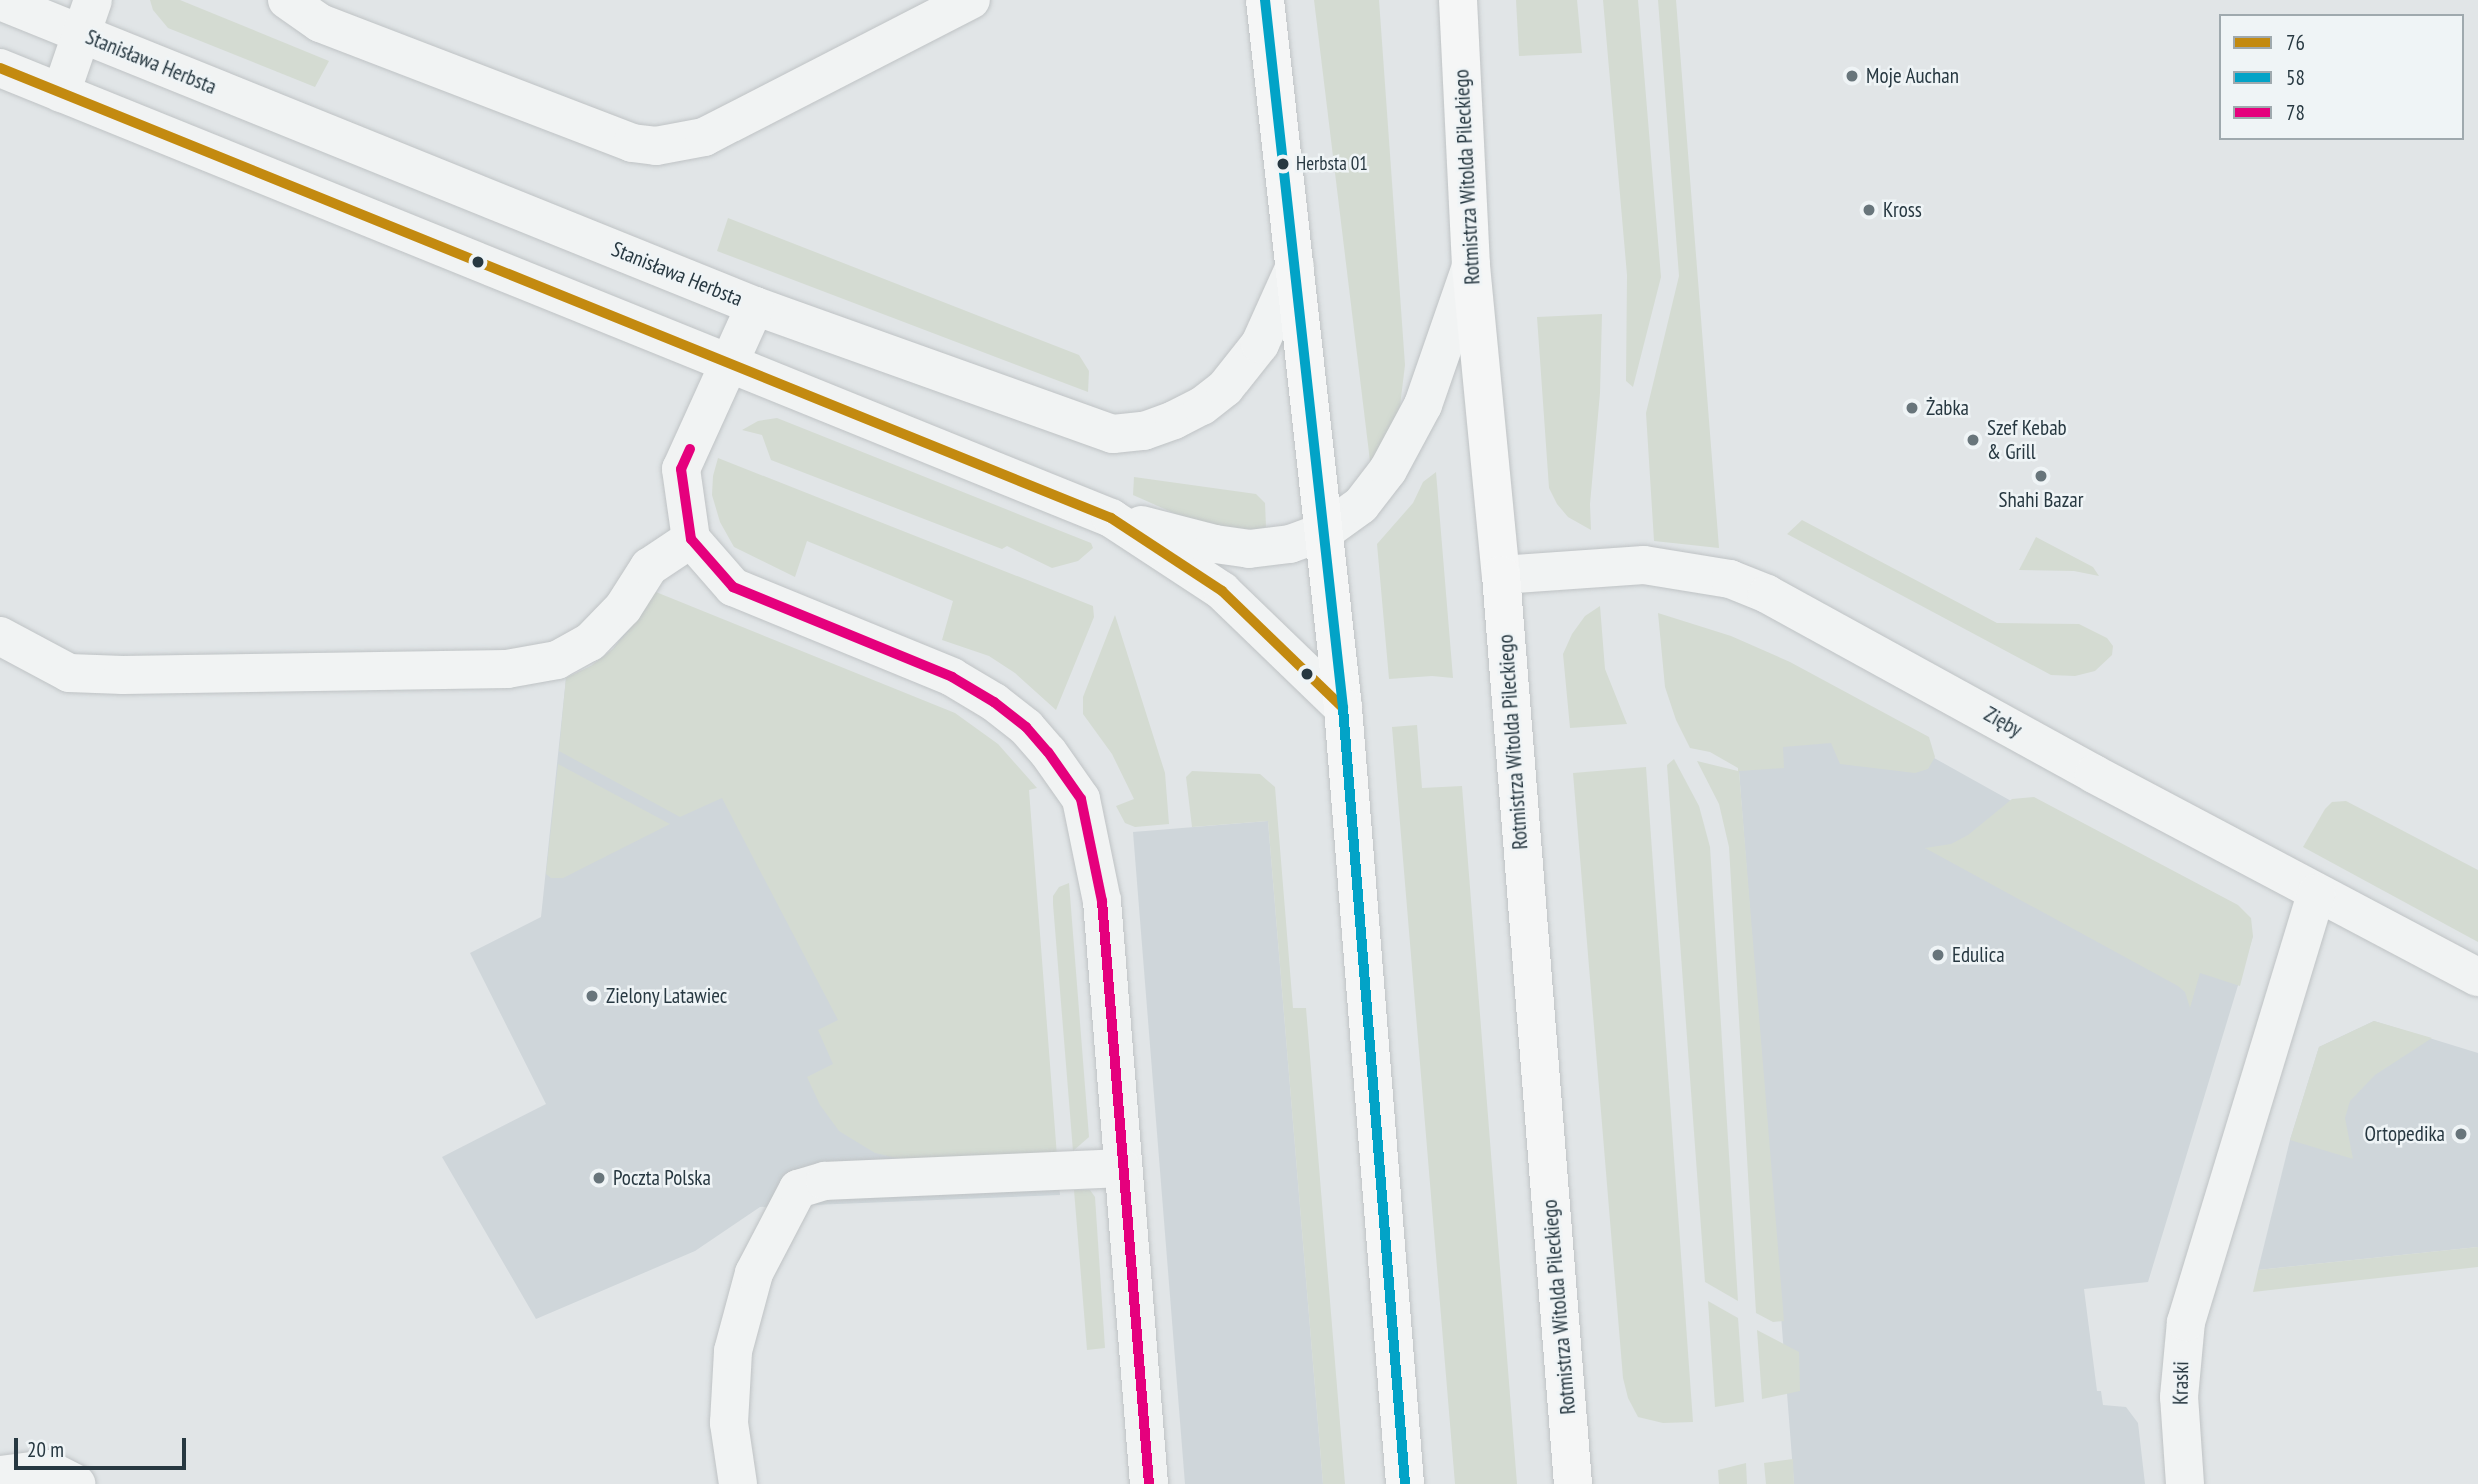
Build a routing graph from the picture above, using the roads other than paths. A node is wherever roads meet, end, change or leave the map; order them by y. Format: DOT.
graph roads {
  1 [pos="287,0"];
  2 [pos="971,0"];
  3 [pos="1265,0"];
  4 [pos="1458,0"];
  5 [pos="0,1"];
  6 [pos="87,17"];
  7 [pos="0,68"];
  8 [pos="61,93"];
  9 [pos="1296,266"];
  10 [pos="1471,266"];
  11 [pos="755,306"];
  12 [pos="730,365"];
  13 [pos="1111,518"];
  14 [pos="1325,531"];
  15 [pos="691,539"];
  16 [pos="1501,575"];
  17 [pos="0,636"];
  18 [pos="1343,708"];
  19 [pos="2316,893"];
  20 [pos="2478,977"];
  21 [pos="1122,1168"];
  22 [pos="0,1475"];
  23 [pos="76,1484"];
  24 [pos="738,1484"];
  25 [pos="1149,1484"];
  26 [pos="1405,1484"];
  27 [pos="1573,1484"];
  28 [pos="2185,1484"];
  1 -- 2 [label="street"];
  3 -- 9 [label="main road"];
  4 -- 10 [label="main road, Rotmistrza Witolda Pileckiego"];
  5 -- 6 [label="street, Stanisława Herbsta"];
  6 -- 8 [label="street"];
  6 -- 11 [label="street, Stanisława Herbsta"];
  7 -- 8 [label="street"];
  8 -- 12 [label="street"];
  9 -- 11 [label="street, Stanisława Herbsta"];
  9 -- 14 [label="main road"];
  10 -- 14 [label="street"];
  10 -- 16 [label="main road, Rotmistrza Witolda Pileckiego"];
  11 -- 12 [label="street"];
  12 -- 13 [label="street"];
  12 -- 15 [label="street"];
  13 -- 14 [label="street"];
  13 -- 18 [label="street"];
  14 -- 18 [label="main road"];
  15 -- 17 [label="street"];
  15 -- 21 [label="street"];
  16 -- 19 [label="street, Zięby"];
  16 -- 27 [label="main road, Rotmistrza Witolda Pileckiego"];
  18 -- 26 [label="main road"];
  19 -- 20 [label="street, Zięby"];
  19 -- 28 [label="street, Kraski"];
  21 -- 24 [label="street"];
  21 -- 25 [label="street"];
  22 -- 23 [label="street"];
}
